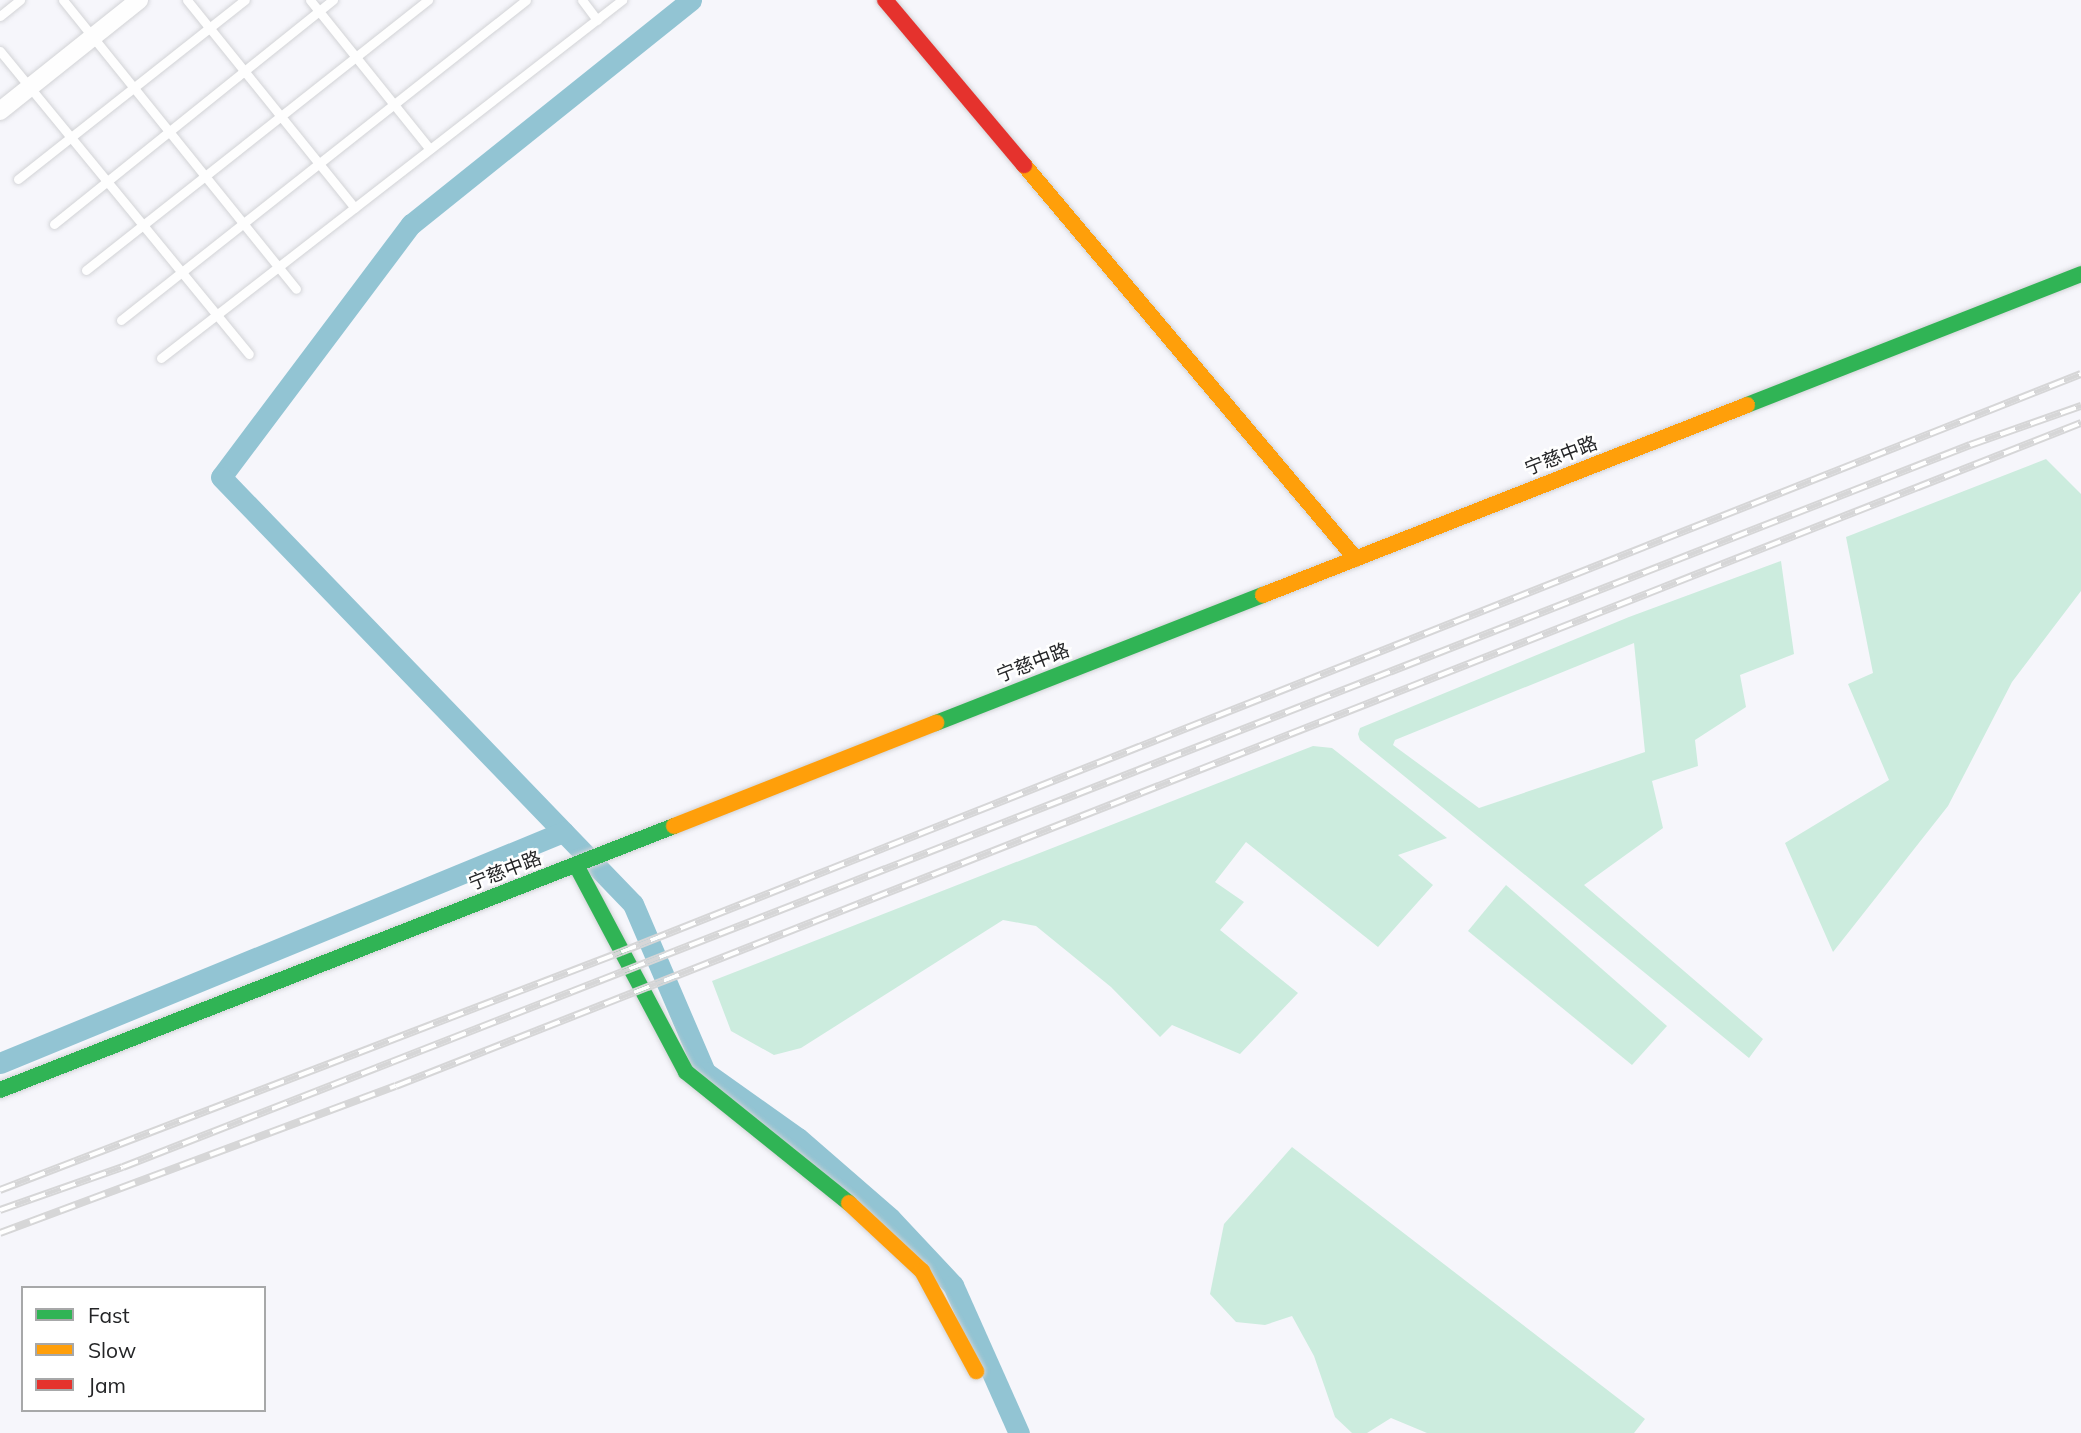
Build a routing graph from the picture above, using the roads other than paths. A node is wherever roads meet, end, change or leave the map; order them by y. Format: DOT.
graph roads {
  1 [pos="20,0"];
  2 [pos="63,0"];
  3 [pos="139,0"];
  4 [pos="187,0"];
  5 [pos="245,0"];
  6 [pos="310,0"];
  7 [pos="332,0"];
  8 [pos="428,0"];
  9 [pos="526,0"];
  10 [pos="582,0"];
  11 [pos="622,0"];
  12 [pos="886,0"];
  13 [pos="319,11"];
  14 [pos="0,16"];
  15 [pos="597,20"];
  16 [pos="209,28"];
  17 [pos="93,37"];
  18 [pos="0,51"];
  19 [pos="356,57"];
  20 [pos="244,71"];
  21 [pos="30,88"];
  22 [pos="134,88"];
  23 [pos="394,105"];
  24 [pos="0,111"];
  25 [pos="281,116"];
  26 [pos="169,131"];
  27 [pos="71,138"];
  28 [pos="430,149"];
  29 [pos="319,163"];
  30 [pos="205,176"];
  31 [pos="18,179"];
  32 [pos="107,181"];
  33 [pos="355,208"];
  34 [pos="54,224"];
  35 [pos="243,224"];
  36 [pos="143,225"];
  37 [pos="278,267"];
  38 [pos="86,270"];
  39 [pos="182,272"];
  40 [pos="2081,274"];
  41 [pos="296,289"];
  42 [pos="217,314"];
  43 [pos="121,320"];
  44 [pos="250,354"];
  45 [pos="161,358"];
  46 [pos="1356,559"];
  47 [pos="577,865"];
  48 [pos="0,1090"];
  49 [pos="976,1371"];
  1 -- 14 [label="lane"];
  2 -- 17 [label="lane"];
  3 -- 17 [label="street"];
  4 -- 16 [label="lane"];
  5 -- 16 [label="lane"];
  6 -- 13 [label="lane"];
  7 -- 13 [label="lane"];
  8 -- 19 [label="lane"];
  9 -- 23 [label="lane"];
  10 -- 15 [label="lane"];
  11 -- 15 [label="lane"];
  12 -- 46 [label="main road"];
  13 -- 19 [label="lane"];
  13 -- 20 [label="lane"];
  15 -- 28 [label="lane"];
  16 -- 20 [label="lane"];
  16 -- 22 [label="lane"];
  17 -- 21 [label="street"];
  17 -- 22 [label="lane"];
  18 -- 21 [label="lane"];
  19 -- 23 [label="lane"];
  19 -- 25 [label="lane"];
  20 -- 25 [label="lane"];
  20 -- 26 [label="lane"];
  21 -- 24 [label="street"];
  21 -- 27 [label="lane"];
  22 -- 26 [label="lane"];
  22 -- 27 [label="lane"];
  23 -- 28 [label="lane"];
  23 -- 29 [label="lane"];
  25 -- 29 [label="lane"];
  25 -- 30 [label="lane"];
  26 -- 30 [label="lane"];
  26 -- 32 [label="lane"];
  27 -- 31 [label="lane"];
  27 -- 32 [label="lane"];
  28 -- 33 [label="lane"];
  29 -- 33 [label="lane"];
  29 -- 35 [label="lane"];
  30 -- 35 [label="lane"];
  30 -- 36 [label="lane"];
  32 -- 34 [label="lane"];
  32 -- 36 [label="lane"];
  33 -- 37 [label="lane"];
  35 -- 37 [label="lane"];
  35 -- 39 [label="lane"];
  36 -- 38 [label="lane"];
  36 -- 39 [label="lane"];
  37 -- 41 [label="lane"];
  37 -- 42 [label="lane"];
  39 -- 42 [label="lane"];
  39 -- 43 [label="lane"];
  40 -- 46 [label="main road, 宁慈中路"];
  42 -- 44 [label="lane"];
  42 -- 45 [label="lane"];
  46 -- 47 [label="main road, 宁慈中路"];
  47 -- 48 [label="main road, 宁慈中路"];
  47 -- 49 [label="main road"];
}
